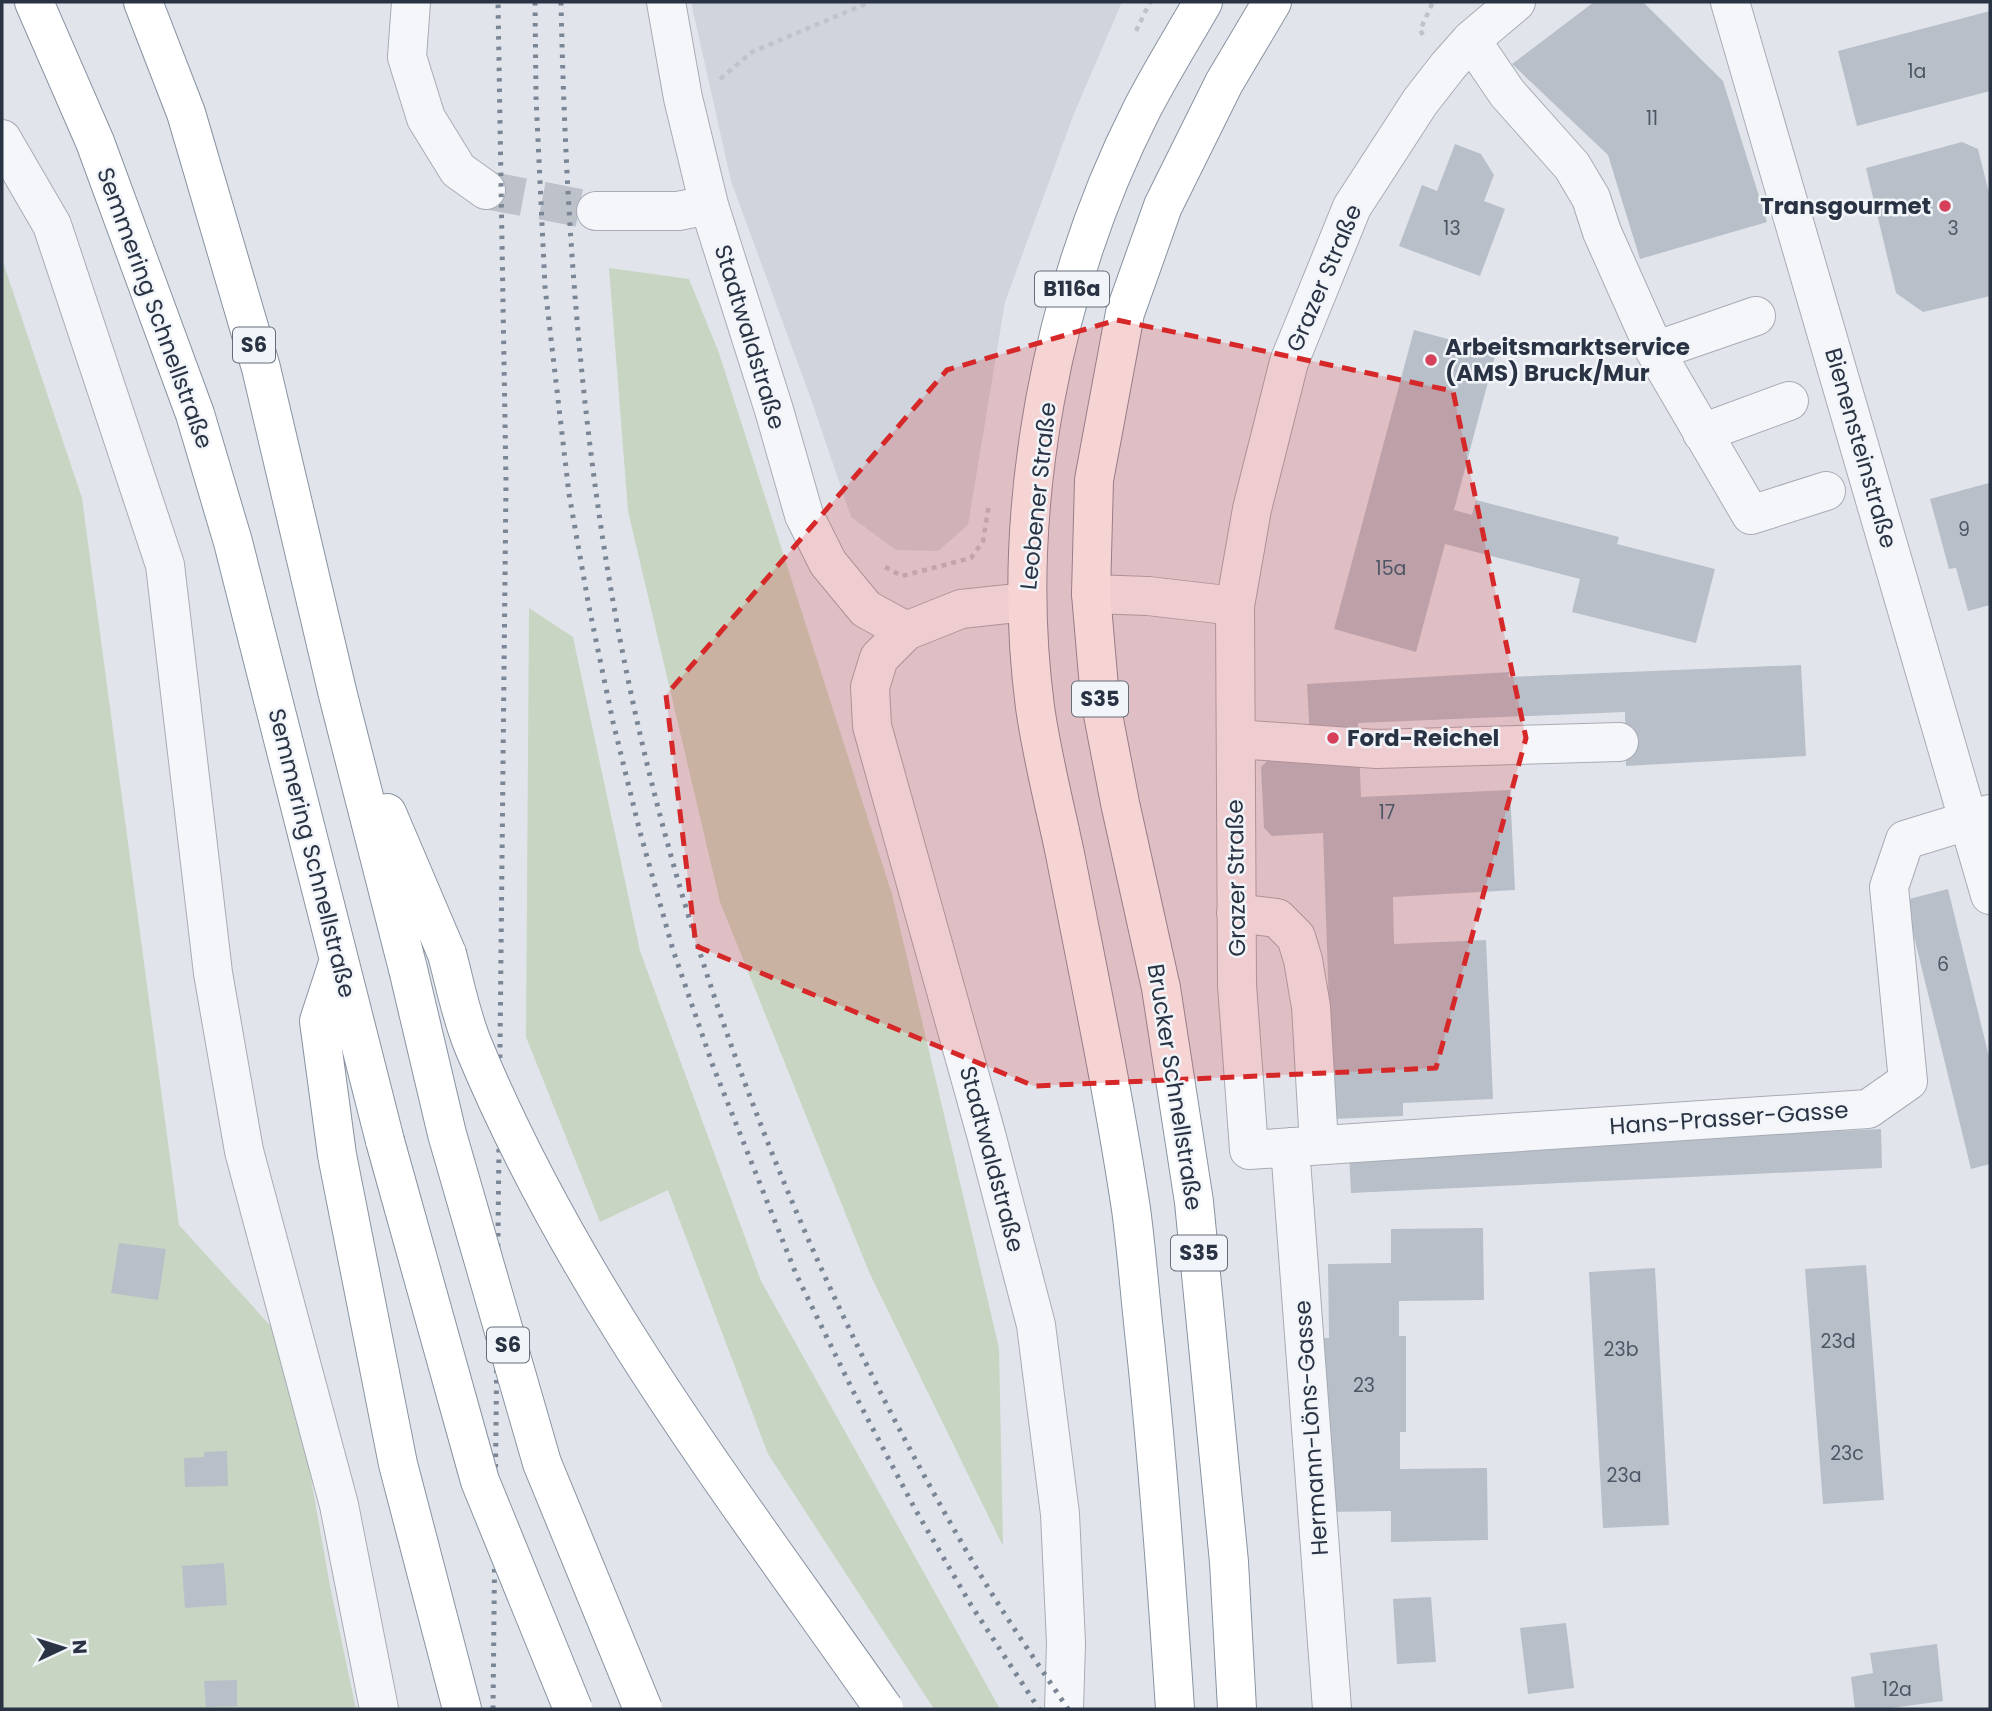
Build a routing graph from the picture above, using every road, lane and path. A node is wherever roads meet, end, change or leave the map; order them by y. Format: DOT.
graph roads {
  1 [pos="34,2"];
  2 [pos="143,2"];
  3 [pos="411,2"];
  4 [pos="666,2"];
  5 [pos="870,2"];
  6 [pos="1150,2"];
  7 [pos="1203,2"];
  8 [pos="1272,2"];
  9 [pos="1516,2"];
  10 [pos="1730,2"];
  11 [pos="1133,37"];
  12 [pos="1471,40"];
  13 [pos="718,82"];
  14 [pos="2,139"];
  15 [pos="486,190"];
  16 [pos="709,205"];
  17 [pos="596,211"];
  18 [pos="1756,316"];
  19 [pos="1656,351"];
  20 [pos="1790,401"];
  21 [pos="1702,433"];
  22 [pos="1826,491"];
  23 [pos="989,500"];
  24 [pos="877,563"];
  25 [pos="1091,594"];
  26 [pos="1027,602"];
  27 [pos="1235,606"];
  28 [pos="906,631"];
  29 [pos="338,695"];
  30 [pos="1236,739"];
  31 [pos="1619,741"];
  32 [pos="1980,817"];
  33 [pos="1990,895"];
  34 [pos="1236,913"];
  35 [pos="339,960"];
  36 [pos="1305,1146"];
  37 [pos="1249,1150"];
  38 [pos="379,1709"];
  39 [pos="461,1709"];
  40 [pos="573,1709"];
  41 [pos="643,1709"];
  42 [pos="884,1709"];
  43 [pos="1064,1709"];
  44 [pos="1175,1709"];
  45 [pos="1237,1709"];
  46 [pos="1332,1709"];
  1 -- 35 [label="highway, Semmering Schnellstraße"];
  2 -- 29 [label="highway, S6"];
  3 -- 15 [label="street"];
  4 -- 16 [label="street, Stadtwaldstraße"];
  5 -- 13 [label="path"];
  6 -- 11 [label="path"];
  7 -- 26 [label="highway, Leobener Straße / B116a"];
  8 -- 25 [label="highway, B116a"];
  9 -- 12 [label="street, Grazer Straße"];
  10 -- 32 [label="street, Bienensteinstraße"];
  12 -- 19 [label="street"];
  12 -- 27 [label="street, Grazer Straße"];
  14 -- 38 [label="street"];
  16 -- 17 [label="street"];
  16 -- 28 [label="street, Stadtwaldstraße"];
  18 -- 19 [label="street"];
  19 -- 21 [label="street"];
  20 -- 21 [label="street"];
  21 -- 22 [label="street"];
  23 -- 24 [label="path"];
  25 -- 27 [label="street"];
  25 -- 45 [label="highway, Brucker Schnellstraße / S35"];
  26 -- 28 [label="street, Stadtwaldstraße"];
  26 -- 44 [label="highway"];
  27 -- 30 [label="street, Grazer Straße"];
  28 -- 43 [label="street, Stadtwaldstraße"];
  29 -- 41 [label="highway, S6, bridge"];
  29 -- 42 [label="highway, bridge"];
  30 -- 31 [label="street"];
  30 -- 34 [label="street, Grazer Straße"];
  32 -- 33 [label="street, Bienensteinstraße"];
  32 -- 36 [label="street, Hans-Prasser-Gasse"];
  34 -- 36 [label="street, Hermann-Löns-Gasse"];
  34 -- 37 [label="street, Grazer Straße"];
  35 -- 39 [label="highway"];
  35 -- 40 [label="highway, Semmering Schnellstraße, bridge"];
  36 -- 37 [label="street, Hans-Prasser-Gasse"];
  36 -- 46 [label="street, Hermann-Löns-Gasse"];
}
